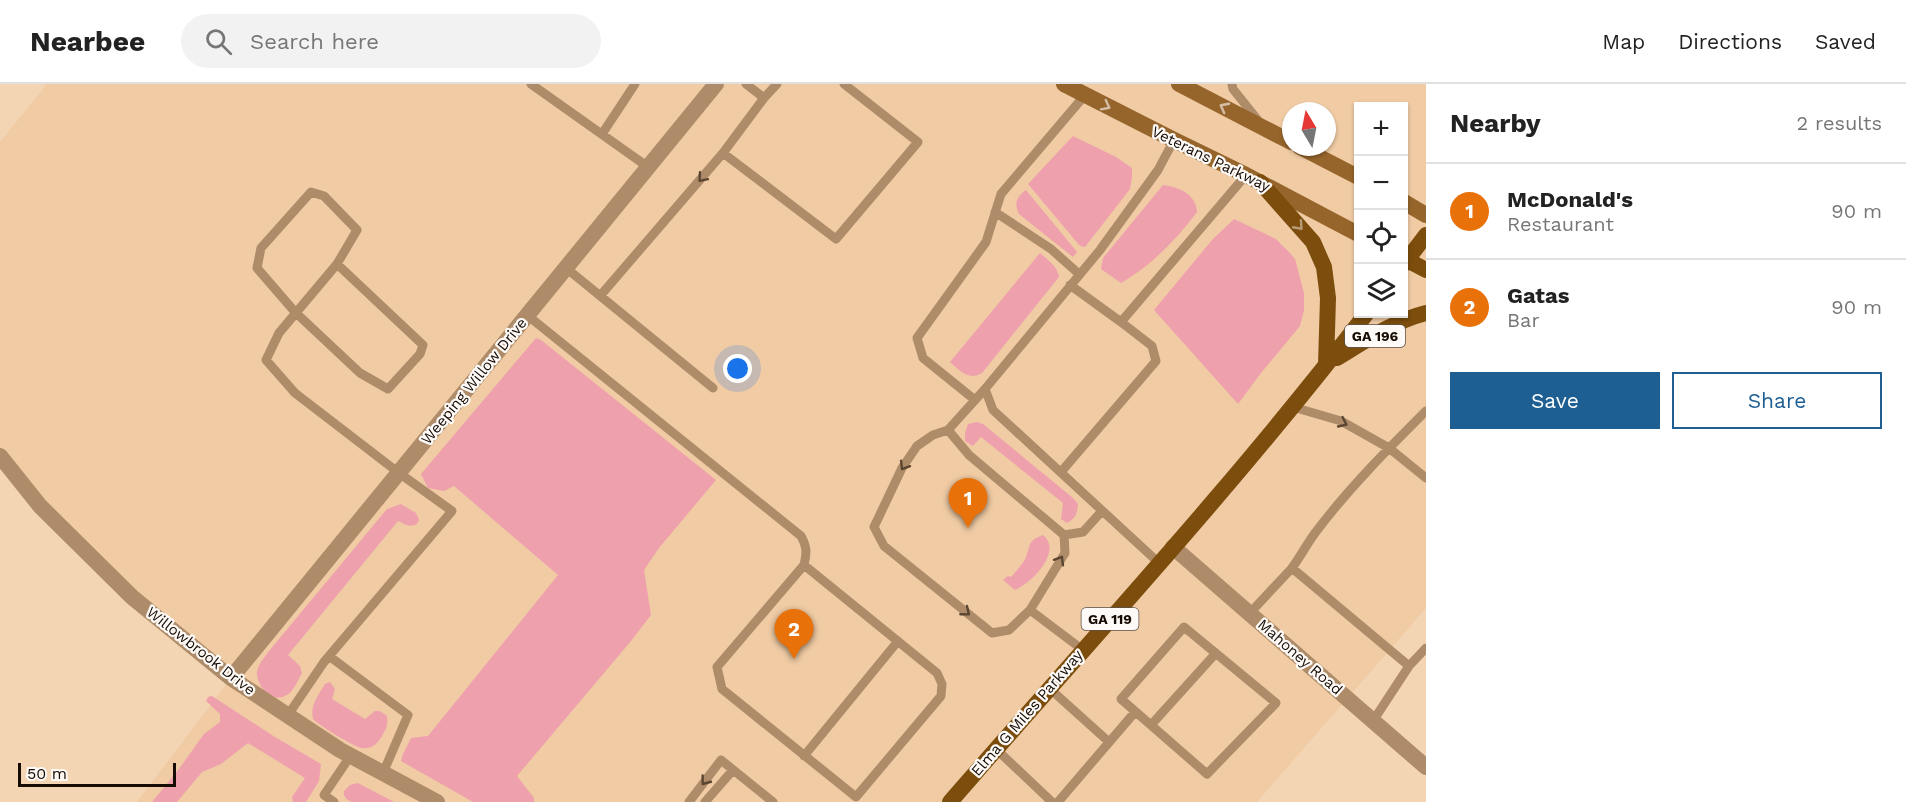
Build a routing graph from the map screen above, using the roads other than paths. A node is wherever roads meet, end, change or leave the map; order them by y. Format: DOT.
graph roads {
  1 [pos="531,84"];
  2 [pos="635,84"];
  3 [pos="716,84"];
  4 [pos="746,84"];
  5 [pos="777,84"];
  6 [pos="844,84"];
  7 [pos="1064,84"];
  8 [pos="1179,84"];
  9 [pos="1232,84"];
  10 [pos="1085,95"];
  11 [pos="764,98"];
  12 [pos="1269,131"];
  13 [pos="602,134"];
  14 [pos="1282,138"];
  15 [pos="1174,140"];
  16 [pos="723,153"];
  17 [pos="1318,156"];
  18 [pos="648,167"];
  19 [pos="1354,174"];
  20 [pos="1253,178"];
  21 [pos="1408,204"];
  22 [pos="995,212"];
  23 [pos="1426,215"];
  24 [pos="1354,231"];
  25 [pos="1426,235"];
  26 [pos="1408,257"];
  27 [pos="1408,262"];
  28 [pos="336,264"];
  29 [pos="566,268"];
  30 [pos="1426,270"];
  31 [pos="1079,274"];
  32 [pos="1070,285"];
  33 [pos="600,296"];
  34 [pos="295,312"];
  35 [pos="1426,313"];
  36 [pos="527,315"];
  37 [pos="1363,318"];
  38 [pos="1121,322"];
  39 [pos="1326,365"];
  40 [pos="713,388"];
  41 [pos="985,389"];
  42 [pos="975,400"];
  43 [pos="1293,407"];
  44 [pos="1426,411"];
  45 [pos="948,430"];
  46 [pos="1389,448"];
  47 [pos="0,456"];
  48 [pos="1061,472"];
  49 [pos="399,473"];
  50 [pos="1426,478"];
  51 [pos="1102,511"];
  52 [pos="1064,535"];
  53 [pos="1173,547"];
  54 [pos="1159,563"];
  55 [pos="804,565"];
  56 [pos="1292,568"];
  57 [pos="1030,610"];
  58 [pos="1250,614"];
  59 [pos="898,641"];
  60 [pos="1426,648"];
  61 [pos="1083,650"];
  62 [pos="1216,652"];
  63 [pos="329,656"];
  64 [pos="1409,666"];
  65 [pos="231,678"];
  66 [pos="1049,688"];
  67 [pos="1135,712"];
  68 [pos="288,715"];
  69 [pos="1373,721"];
  70 [pos="1151,726"];
  71 [pos="1109,742"];
  72 [pos="996,749"];
  73 [pos="351,755"];
  74 [pos="804,756"];
  75 [pos="1426,767"];
  76 [pos="733,770"];
  77 [pos="383,773"];
  78 [pos="321,798"];
  79 [pos="857,800"];
  80 [pos="334,802"];
  81 [pos="437,802"];
  82 [pos="689,802"];
  83 [pos="705,802"];
  84 [pos="773,802"];
  85 [pos="950,802"];
  86 [pos="1052,802"];
  87 [pos="1058,802"];
  1 -- 13 [label="lane"];
  2 -- 13 [label="lane"];
  3 -- 18 [label="street, Weeping Willow Drive"];
  4 -- 11 [label="lane"];
  5 -- 11 [label="lane"];
  6 -- 16 [label="lane"];
  7 -- 10 [label="main road, Veterans Parkway"];
  12 -- 8 [label="main road, one-way"];
  9 -- 12 [label="lane"];
  10 -- 15 [label="main road, Veterans Parkway, one-way"];
  10 -- 22 [label="lane"];
  11 -- 16 [label="lane"];
  12 -- 14 [label="main road"];
  13 -- 18 [label="lane"];
  15 -- 20 [label="main road, Veterans Parkway"];
  15 -- 31 [label="lane"];
  16 -- 33 [label="lane, one-way"];
  17 -- 19 [label="main road"];
  18 -- 29 [label="street, Weeping Willow Drive"];
  20 -- 24 [label="main road, Veterans Parkway"];
  20 -- 38 [label="lane"];
  20 -- 39 [label="main road, one-way"];
  21 -- 23 [label="main road"];
  22 -- 31 [label="lane"];
  22 -- 42 [label="lane"];
  25 -- 26 [label="main road"];
  27 -- 30 [label="main road"];
  28 -- 34 [label="lane"];
  28 -- 34 [label="lane"];
  28 -- 34 [label="lane"];
  29 -- 33 [label="lane"];
  29 -- 36 [label="street, Weeping Willow Drive"];
  31 -- 32 [label="lane"];
  32 -- 38 [label="lane"];
  32 -- 41 [label="lane"];
  33 -- 40 [label="lane"];
  34 -- 49 [label="lane"];
  35 -- 39 [label="main road, GA 196"];
  36 -- 49 [label="street, Weeping Willow Drive"];
  36 -- 55 [label="lane"];
  37 -- 39 [label="main road, GA 119"];
  38 -- 48 [label="lane"];
  39 -- 43 [label="main road, GA 119"];
  41 -- 42 [label="lane"];
  41 -- 48 [label="lane"];
  42 -- 45 [label="lane"];
  43 -- 46 [label="lane, one-way"];
  43 -- 53 [label="main road, Elma G Miles Parkway / GA 119"];
  44 -- 46 [label="lane"];
  45 -- 52 [label="lane"];
  45 -- 57 [label="lane, one-way"];
  46 -- 50 [label="lane"];
  46 -- 56 [label="lane"];
  47 -- 65 [label="street, Willowbrook Drive"];
  48 -- 51 [label="lane"];
  49 -- 63 [label="lane"];
  49 -- 65 [label="street, Weeping Willow Drive"];
  51 -- 52 [label="lane"];
  51 -- 54 [label="lane"];
  57 -- 52 [label="lane, one-way"];
  53 -- 54 [label="main road, Elma G Miles Parkway / GA 119"];
  53 -- 58 [label="street, Mahoney Road"];
  54 -- 61 [label="main road, Elma G Miles Parkway / GA 119"];
  55 -- 59 [label="lane"];
  55 -- 74 [label="lane"];
  56 -- 58 [label="lane"];
  56 -- 64 [label="lane"];
  57 -- 61 [label="lane"];
  58 -- 69 [label="street, Mahoney Road"];
  59 -- 74 [label="lane"];
  59 -- 79 [label="lane"];
  60 -- 64 [label="lane"];
  61 -- 66 [label="main road, Elma G Miles Parkway / GA 119"];
  62 -- 67 [label="lane"];
  62 -- 70 [label="lane"];
  62 -- 70 [label="lane"];
  63 -- 68 [label="lane"];
  63 -- 77 [label="lane"];
  64 -- 69 [label="lane"];
  65 -- 68 [label="street, Willowbrook Drive"];
  66 -- 71 [label="lane"];
  66 -- 72 [label="main road, Elma G Miles Parkway / GA 119"];
  67 -- 70 [label="lane"];
  67 -- 71 [label="lane"];
  68 -- 73 [label="street, Willowbrook Drive"];
  69 -- 75 [label="street, Mahoney Road"];
  71 -- 87 [label="lane"];
  72 -- 85 [label="main road, Elma G Miles Parkway / GA 119"];
  72 -- 86 [label="lane"];
  73 -- 77 [label="street, Willowbrook Drive"];
  73 -- 78 [label="lane"];
  74 -- 79 [label="lane"];
  76 -- 82 [label="lane, one-way"];
  76 -- 83 [label="lane"];
  76 -- 84 [label="lane"];
  77 -- 81 [label="street, Willowbrook Drive"];
  78 -- 80 [label="lane"];
}
